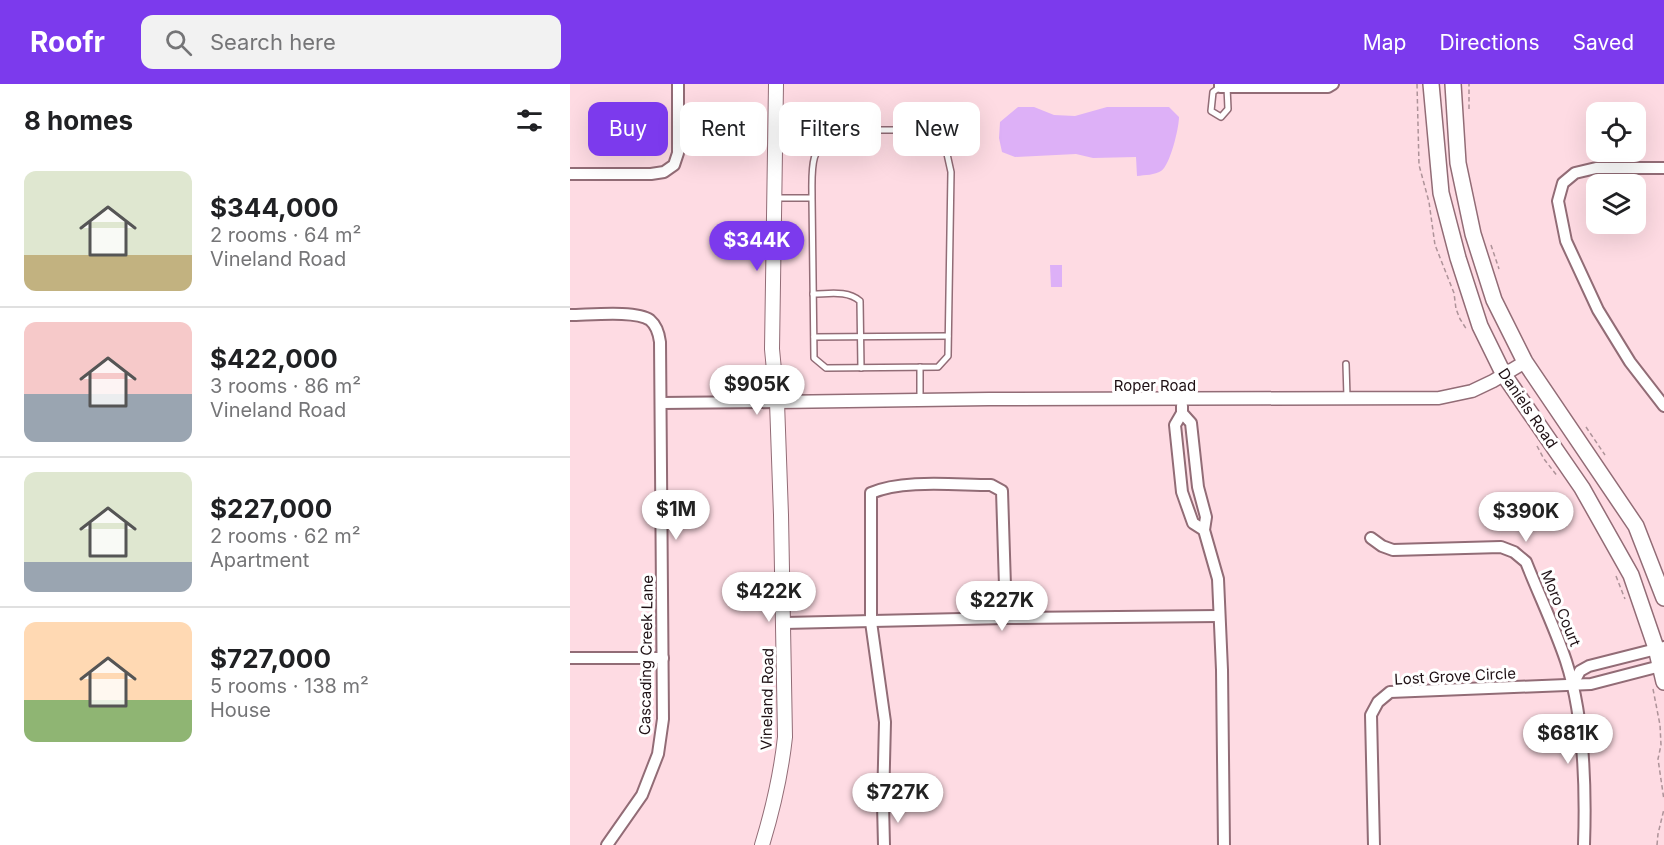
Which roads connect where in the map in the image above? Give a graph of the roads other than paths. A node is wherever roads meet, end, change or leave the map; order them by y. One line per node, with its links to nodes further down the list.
1 (678, 84): 8 (street)
2 (776, 84): 9 (main road, Vineland Road)
3 (1333, 84): 6 (street)
4 (1431, 84): 20 (main road, Daniels Road)
5 (1453, 84): 16 (main road, Daniels Road)
6 (1222, 86): 6 (lane)
7 (1664, 168): 26 (street)
8 (570, 174)
9 (774, 198): 10 (lane); 23 (main road, Vineland Road)
10 (812, 198): 11 (lane); 13 (lane)
11 (813, 294): 14 (lane); 15 (lane)
12 (570, 315): 24 (street, Cascading Creek Lane)
13 (948, 336): 15 (lane); 18 (lane)
14 (814, 337): 15 (lane); 19 (lane)
15 (861, 337): 19 (lane)
16 (1525, 362): 20 (street, Roper Road); 31 (main road, Daniels Road)
17 (1346, 364): 21 (lane)
18 (920, 367): 19 (lane); 22 (lane)
19 (861, 368)
20 (1504, 375): 21 (street, Roper Road); 36 (main road, Daniels Road)
21 (1347, 399): 25 (street, Roper Road)
22 (920, 400): 23 (street, Roper Road); 25 (street, Roper Road)
23 (777, 402): 24 (street); 35 (main road, Vineland Road)
24 (661, 403): 38 (street, Cascading Creek Lane)
25 (1182, 406): 27 (street); 28 (street)
26 (1664, 406)
27 (1198, 487): 28 (street); 29 (street)
28 (1182, 492): 29 (street)
29 (1204, 530): 32 (street)
30 (1371, 538): 41 (street, Moro Court)
31 (1664, 598)
32 (1219, 616): 33 (street); 45 (street)
33 (1006, 618): 34 (street); 34 (street)
34 (871, 622): 35 (street); 44 (street)
35 (784, 623): 43 (main road, Vineland Road)
36 (1660, 648): 39 (main road, Daniels Road); 41 (street)
37 (570, 658): 38 (street)
38 (663, 658): 42 (street, Cascading Creek Lane)
39 (1662, 665): 40 (main road, Daniels Road); 41 (street, Lost Grove Circle)
40 (1664, 682)
41 (1573, 684): 46 (street, Lost Grove Circle); 47 (street)
42 (607, 845)
43 (762, 845)
44 (884, 845)
45 (1224, 845)
46 (1374, 845)
47 (1584, 845)

